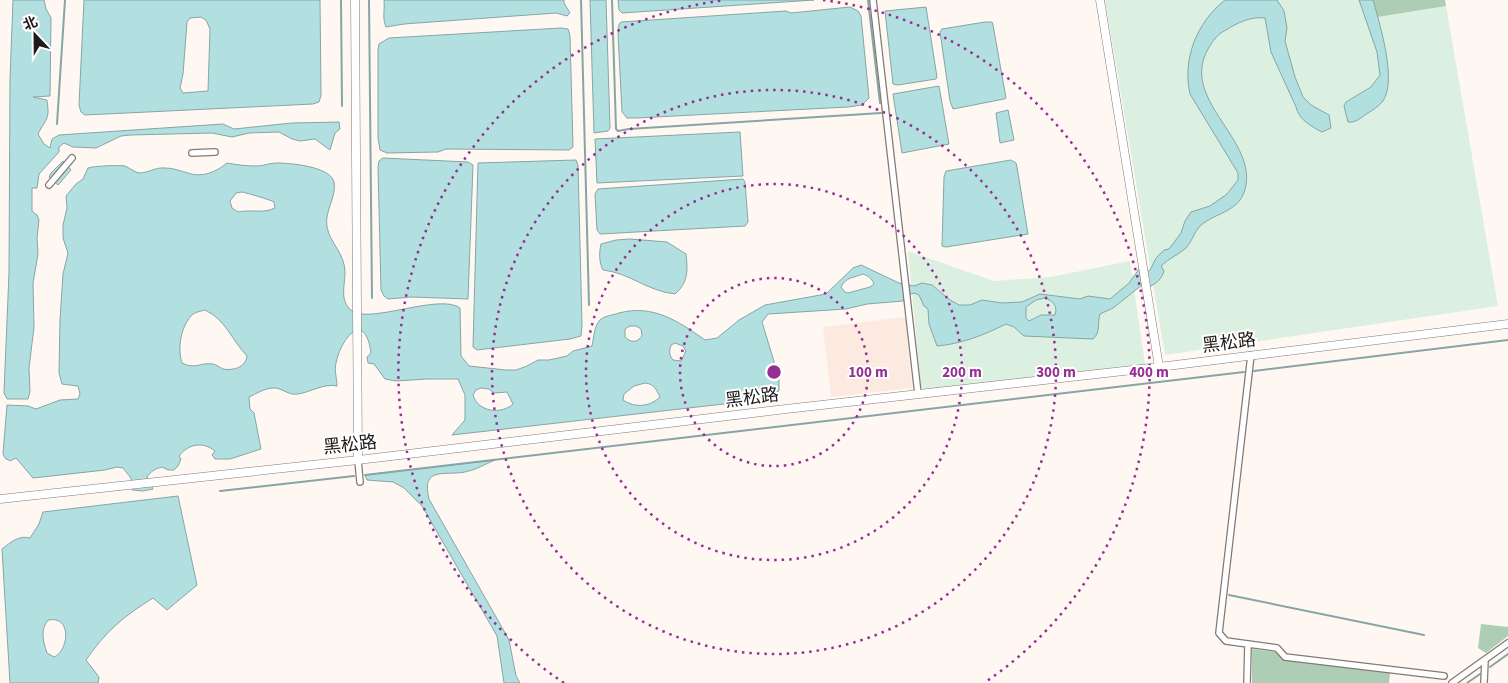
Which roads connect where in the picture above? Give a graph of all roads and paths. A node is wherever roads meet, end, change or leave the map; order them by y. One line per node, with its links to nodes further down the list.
1 (355, 0): 12 (street)
2 (873, 0): 11 (street)
3 (1100, 0): 10 (street)
4 (215, 152): 5 (street)
5 (192, 153)
6 (72, 158): 7 (street)
7 (49, 185)
8 (1508, 324): 9 (street, 黑松路)
9 (1251, 355): 10 (street, 黑松路); 16 (street)
10 (1159, 367): 11 (street, 黑松路)
11 (918, 394): 12 (street, 黑松路)
12 (359, 463): 13 (street); 14 (street, 黑松路)
13 (360, 482)
14 (0, 499)
15 (1508, 643): 17 (street)
16 (1248, 644): 18 (street); 19 (street)
17 (1485, 660): 20 (street); 21 (street)
18 (1444, 676)
19 (1247, 683)
20 (1452, 683)
21 (1484, 683)

